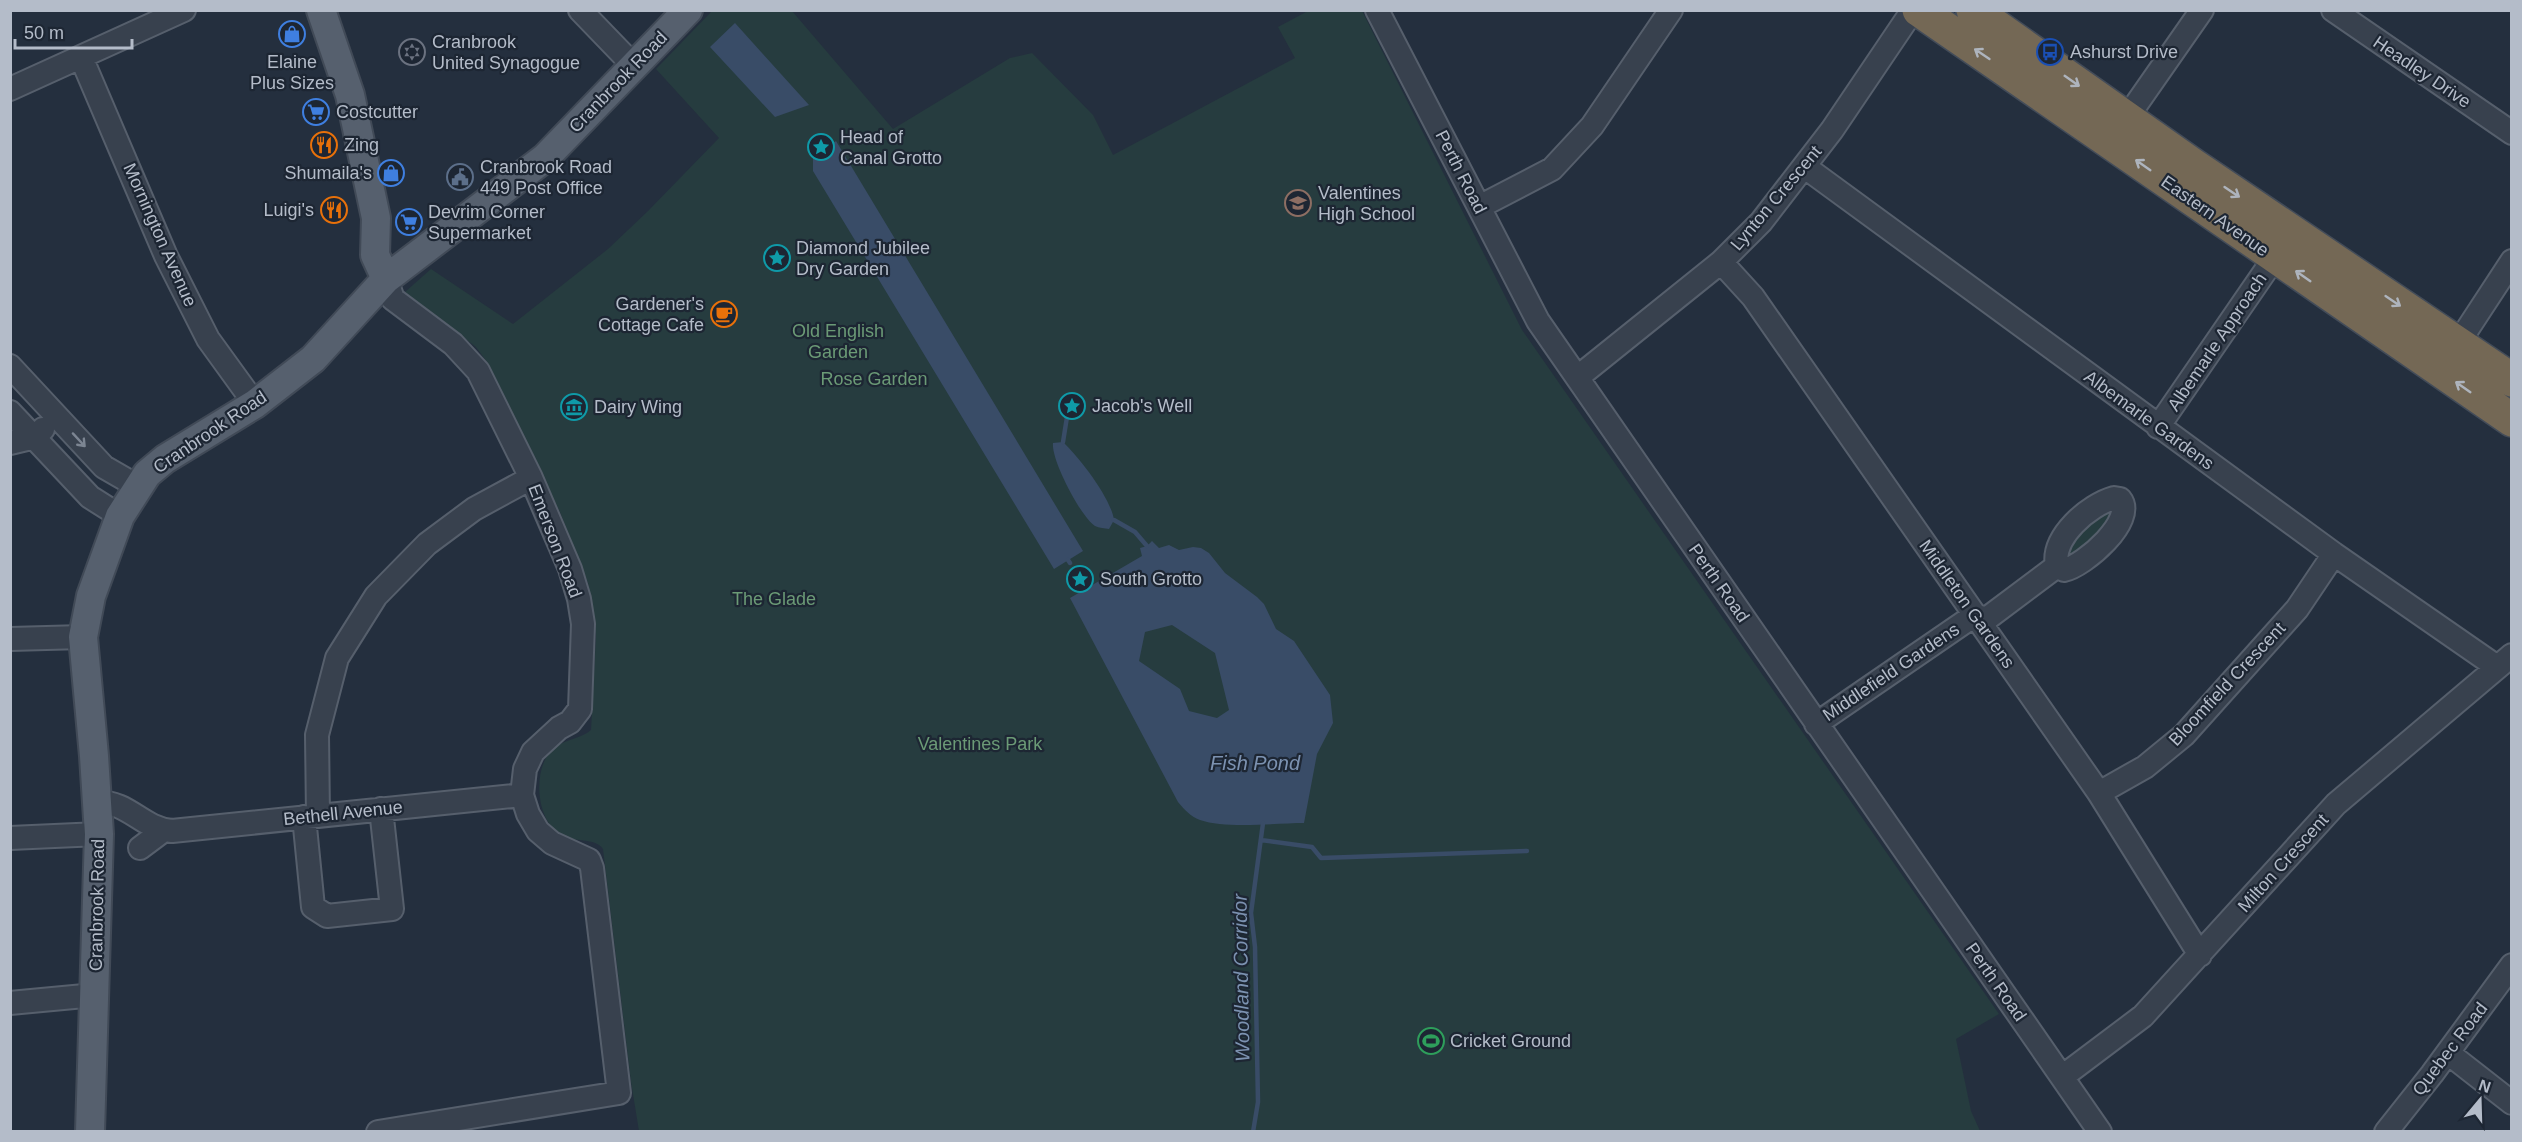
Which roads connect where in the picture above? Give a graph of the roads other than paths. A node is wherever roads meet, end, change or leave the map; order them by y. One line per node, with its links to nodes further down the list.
1 (184, 10): 12 (street)
2 (321, 10): 19 (main road)
3 (580, 10): 13 (street)
4 (688, 10): 13 (main road, Cranbrook Road)
5 (1377, 10): 18 (street, Perth Road)
6 (1671, 10): 18 (street)
7 (1913, 10): 17 (street, Lynton Crescent)
8 (1919, 10): 21 (highway, Eastern Avenue, one-way to 8)
9 (1972, 10): 15 (highway, Eastern Avenue, one-way to 15)
10 (2202, 10): 15 (street)
11 (2333, 10): 16 (street, Headley Drive)
12 (81, 57): 14 (street); 29 (street, Mornington Avenue)
13 (634, 66): 20 (main road, Cranbrook Road)
14 (10, 89)
15 (2126, 119): 25 (highway, Eastern Avenue, one-way to 25)
16 (2511, 133)
17 (1804, 167): 23 (street, Lynton Crescent); 33 (street, Albemarle Gardens)
18 (1479, 207): 27 (street, Perth Road)
19 (376, 218): 20 (main road); 24 (main road)
20 (413, 257): 24 (main road, Cranbrook Road)
21 (2275, 257): 32 (highway, Eastern Avenue, one-way to 21); 33 (street, Albemarle Approach)
22 (2511, 261): 25 (street)
23 (1721, 262): 27 (street, Lynton Crescent); 41 (street, Middleton Gardens)
24 (386, 279): 29 (main road, Cranbrook Road); 36 (street, Emerson Road)
25 (2457, 345): 28 (highway, Eastern Avenue)
26 (10, 366): 31 (street)
27 (1578, 377): 45 (street, Perth Road)
28 (2511, 380)
29 (255, 404): 37 (main road, Cranbrook Road)
30 (10, 412): 34 (street)
31 (57, 416): 34 (street); 37 (street, one-way to 37)
32 (2511, 420)
33 (2158, 427): 39 (street, Albemarle Gardens)
34 (34, 436): 35 (street); 38 (street)
35 (10, 443)
36 (531, 478): 47 (street, Emerson Road); 50 (street)
37 (137, 486): 38 (main road, Cranbrook Road)
38 (120, 516): 42 (main road, Cranbrook Road)
39 (2334, 554): 44 (street, Albemarle Gardens); 46 (street, Bloomfield Crescent)
40 (2057, 566): 41 (street, Middlefield Gardens)
41 (1978, 618): 45 (street, Middlefield Gardens); 46 (street, Middleton Gardens)
42 (83, 637): 43 (street); 48 (main road, Cranbrook Road)
43 (10, 639)
44 (2504, 661): 55 (street, Milton Crescent)
45 (1816, 724): 60 (street, Perth Road)
46 (2099, 793): 55 (street, Middleton Gardens)
47 (522, 795): 49 (street, Bethell Avenue); 63 (street)
48 (97, 802): 51 (street); 52 (main road, Cranbrook Road)
49 (381, 809): 50 (street, Bethell Avenue); 50 (street)
50 (311, 816): 51 (street, Bethell Avenue)
51 (164, 830): 54 (street)
52 (99, 834): 53 (street); 57 (main road, Cranbrook Road)
53 (10, 838)
54 (140, 848)
55 (2200, 955): 60 (street, Milton Crescent)
56 (2511, 965): 59 (street, Quebec Road)
57 (95, 995): 58 (street); 62 (main road, Cranbrook Road)
58 (10, 1003)
59 (2448, 1053): 61 (street); 65 (street, Quebec Road)
60 (2062, 1077): 64 (street, Perth Road)
61 (2511, 1103)
62 (90, 1131)
63 (378, 1131)
64 (2100, 1131)
65 (2386, 1131)

